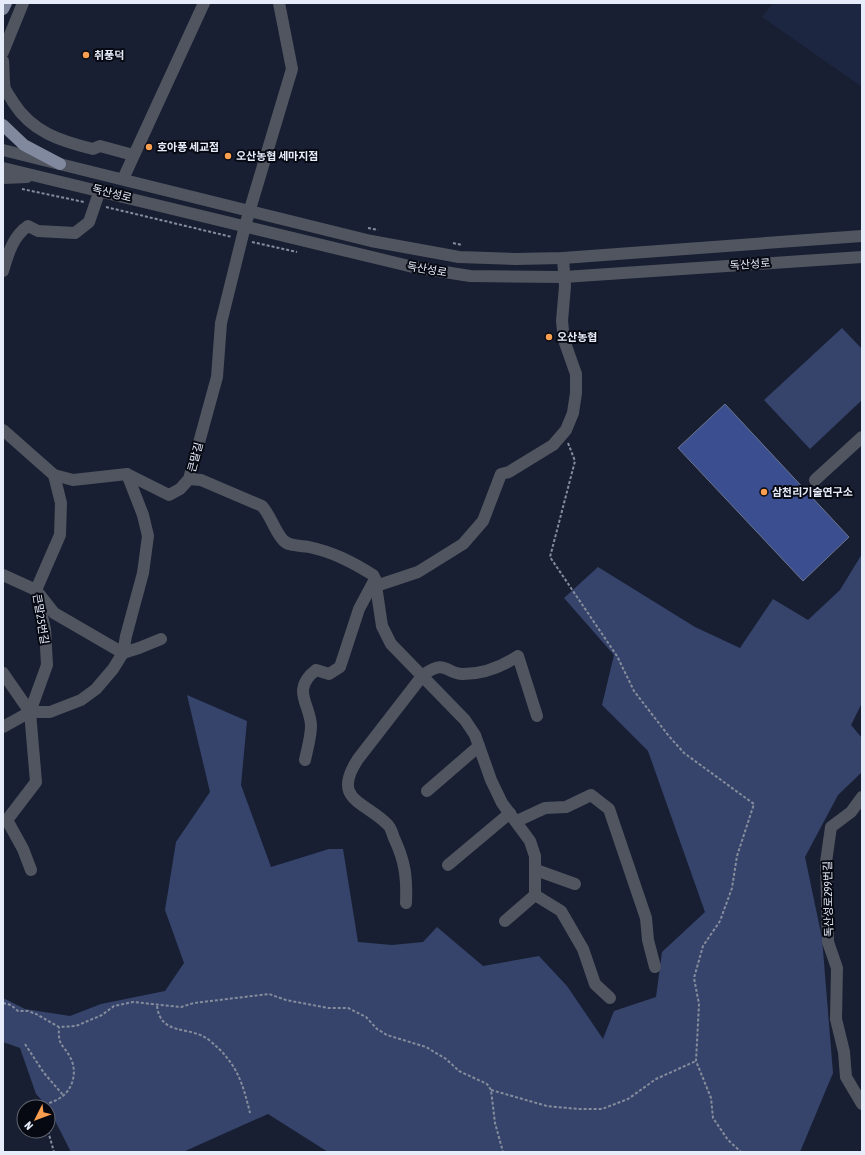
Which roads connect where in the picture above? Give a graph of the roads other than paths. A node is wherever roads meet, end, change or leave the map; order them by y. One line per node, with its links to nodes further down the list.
1 (6, 3): 5 (main road)
2 (23, 3): 6 (street)
3 (204, 3): 10 (street)
4 (279, 3): 17 (street, 큰말길)
5 (3, 9)
6 (3, 52)
7 (3, 61): 10 (street)
8 (3, 125): 11 (main road)
9 (3, 150): 11 (street, 독산성로)
10 (133, 155): 15 (street)
11 (60, 164): 15 (street, 독산성로)
12 (3, 168): 13 (street, 독산성로)
13 (44, 176): 14 (street); 16 (street, 독산성로)
14 (3, 178)
15 (122, 180): 17 (street, 독산성로)
16 (100, 190): 18 (street, 독산성로); 22 (street)
17 (249, 211): 18 (street, 큰말길); 21 (street, 독산성로)
18 (244, 226): 23 (street, 독산성로); 28 (street, 큰말길)
19 (862, 236): 21 (street, 독산성로)
20 (862, 257): 23 (street, 독산성로)
21 (563, 258): 23 (street)
22 (3, 270)
23 (564, 277): 31 (street)
24 (3, 430): 27 (street)
25 (862, 436): 29 (street)
26 (127, 474): 27 (street); 28 (street, 큰말길); 34 (street)
27 (54, 475): 32 (street, 큰말25번길)
28 (189, 479): 31 (street)
29 (815, 480)
30 (3, 575): 32 (street)
31 (376, 583): 36 (street); 41 (street)
32 (36, 590): 34 (street); 37 (street, 큰말25번길)
33 (161, 639): 34 (street)
34 (123, 653): 37 (street)
35 (3, 673): 37 (street)
36 (423, 675): 38 (street); 40 (street); 51 (street)
37 (30, 712): 39 (street); 45 (street)
38 (536, 716)
39 (3, 727)
40 (479, 746): 42 (street); 44 (street)
41 (305, 760)
42 (427, 791)
43 (862, 797): 55 (street, 독산성로299번길)
44 (513, 817): 46 (street); 48 (street); 53 (street)
45 (5, 819): 47 (street)
46 (448, 865)
47 (31, 870)
48 (536, 870): 49 (street); 50 (street)
49 (574, 884)
50 (535, 895): 52 (street); 54 (street)
51 (406, 903)
52 (505, 920)
53 (655, 967)
54 (610, 998)
55 (862, 1104)

